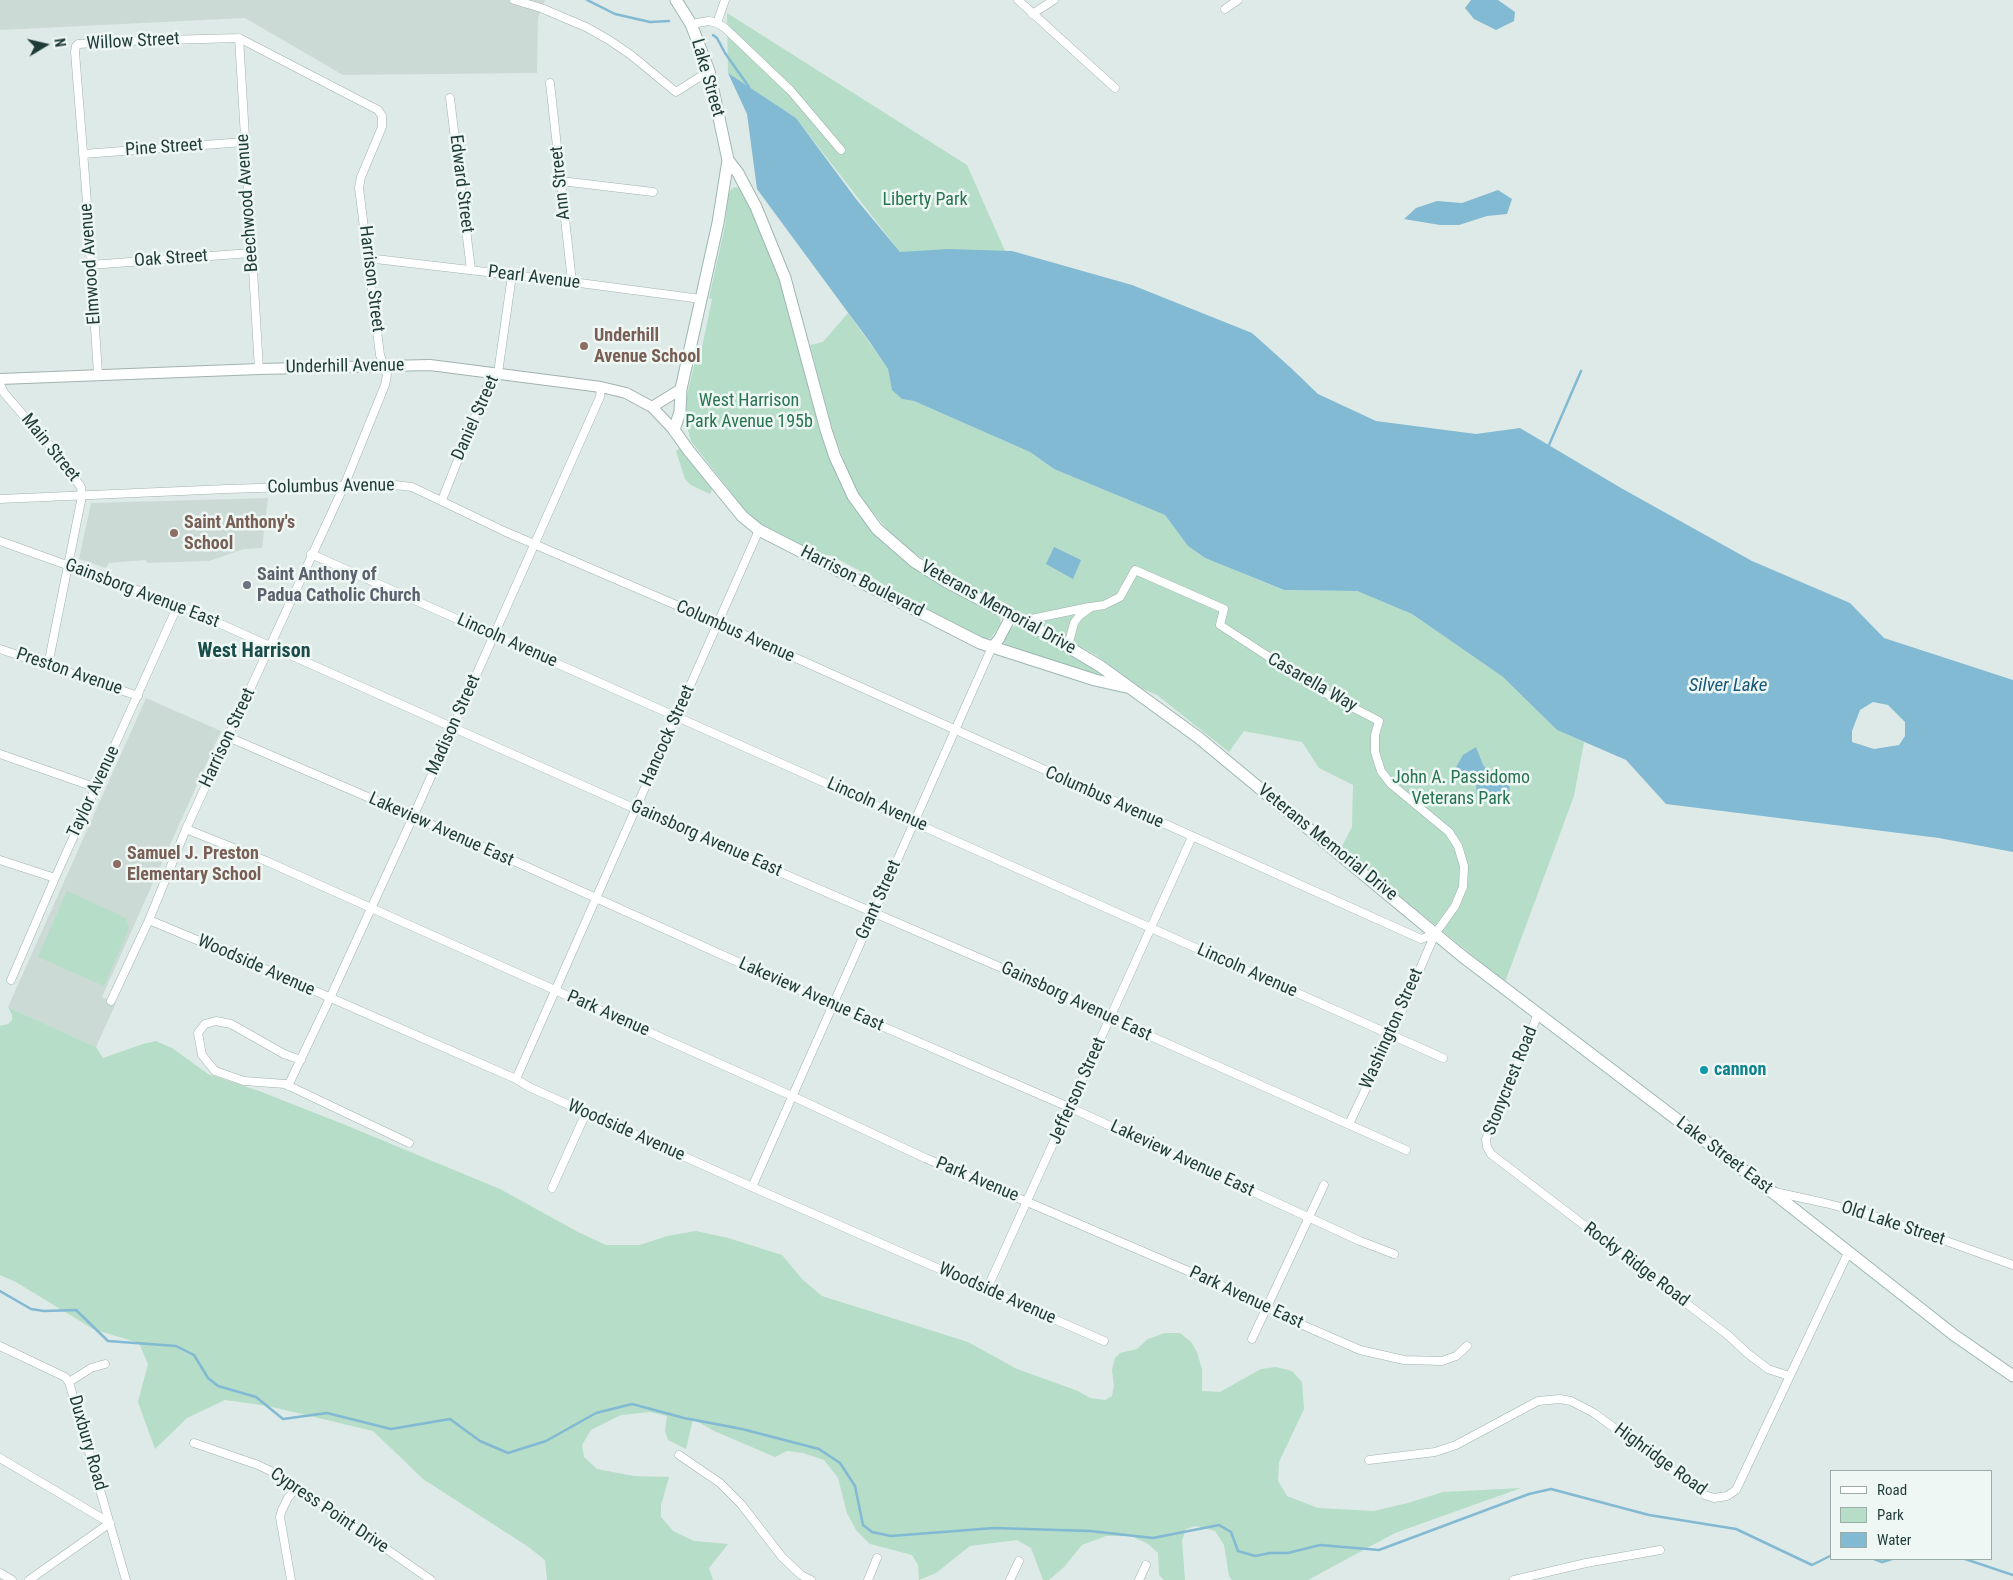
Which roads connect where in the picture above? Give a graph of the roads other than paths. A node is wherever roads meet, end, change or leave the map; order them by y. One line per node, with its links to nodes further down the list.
1 (514, 0): 12 (street)
2 (676, 0): 10 (main road, Lake Street)
3 (725, 0): 9 (street)
4 (1018, 0): 8 (street)
5 (1054, 0): 8 (street)
6 (1238, 0): 7 (street)
7 (1225, 8)
8 (1032, 14): 14 (street)
9 (717, 23): 10 (street); 17 (street)
10 (691, 24): 12 (main road, Lake Street)
11 (239, 38): 16 (street, Beechwood Avenue); 18 (street, Willow Street); 23 (street, Harrison Street)
12 (708, 71): 19 (main road, Lake Street)
13 (550, 83): 20 (street, Ann Street)
14 (1115, 88)
15 (450, 98): 25 (street, Edward Street)
16 (244, 142): 18 (street, Pine Street); 22 (street, Beechwood Avenue)
17 (841, 150)
18 (83, 154): 24 (street, Elmwood Avenue)
19 (728, 160): 28 (main road); 50 (main road, Veterans Memorial Drive)
20 (561, 181): 21 (street); 27 (street, Ann Street)
21 (653, 192)
22 (251, 254): 24 (street, Oak Street); 30 (street, Beechwood Avenue)
23 (368, 258): 25 (street, Pearl Avenue); 29 (street, Harrison Street)
24 (90, 265): 32 (street, Elmwood Avenue)
25 (471, 270): 26 (street, Pearl Avenue)
26 (512, 275): 27 (street, Pearl Avenue); 31 (street, Daniel Street)
27 (572, 282): 28 (street, Pearl Avenue)
28 (701, 299): 36 (main road)
29 (384, 365): 30 (street, Underhill Avenue); 31 (street, Underhill Avenue); 39 (street, Harrison Street)
30 (258, 369): 32 (street, Underhill Avenue)
31 (498, 373): 35 (street, Underhill Avenue); 42 (street, Daniel Street)
32 (98, 374): 33 (street, Underhill Avenue)
33 (0, 379)
34 (0, 384): 40 (street, Main Street)
35 (602, 387): 37 (street, Underhill Avenue); 45 (street, Madison Street)
36 (681, 389): 37 (street); 38 (main road)
37 (652, 407): 38 (street, Underhill Avenue)
38 (674, 430): 43 (main road, Harrison Boulevard)
39 (344, 486): 40 (street, Columbus Avenue); 42 (street, Columbus Avenue); 46 (street, Harrison Street)
40 (82, 496): 41 (street, Columbus Avenue); 47 (street, Main Street)
41 (0, 499)
42 (442, 500): 45 (street, Columbus Avenue)
43 (760, 530): 51 (street, Hancock Street); 55 (main road, Harrison Boulevard)
44 (0, 541): 47 (street, Gainsborg Avenue East)
45 (534, 544): 51 (street, Columbus Avenue); 52 (street, Madison Street)
46 (311, 554): 52 (street, Lincoln Avenue); 53 (street, Harrison Street)
47 (69, 565): 48 (street, Gainsborg Avenue East); 57 (street, Main Street)
48 (178, 605): 53 (street, Gainsborg Avenue East); 59 (street, Taylor Avenue)
49 (1091, 607): 50 (street); 54 (street, Casarella Way); 78 (street, Casarella Way)
50 (1016, 618): 54 (main road, Veterans Memorial Drive); 55 (street, Grant Street)
51 (718, 624): 60 (street, Hancock Street); 62 (street, Columbus Avenue)
52 (494, 635): 60 (street, Lincoln Avenue); 61 (street, Madison Street)
53 (271, 645): 61 (street, Gainsborg Avenue East); 63 (street, Harrison Street)
54 (1068, 646): 58 (main road, Veterans Memorial Drive)
55 (992, 647): 58 (main road, Harrison Boulevard); 62 (street, Grant Street)
56 (0, 649): 57 (street, Preston Avenue)
57 (48, 665): 59 (street, Preston Avenue)
58 (1130, 688): 78 (main road, Veterans Memorial Drive)
59 (138, 696): 65 (street, Taylor Avenue)
60 (677, 716): 66 (street, Hancock Street); 68 (street, Lincoln Avenue)
61 (453, 726): 66 (street, Gainsborg Avenue East); 67 (street, Madison Street)
62 (954, 731): 68 (street, Grant Street); 70 (street, Columbus Avenue)
63 (228, 738): 67 (street, Lakeview Avenue East); 69 (street, Harrison Street)
64 (0, 754): 65 (street)
65 (96, 788): 72 (street, Taylor Avenue)
66 (636, 808): 73 (street, Hancock Street); 75 (street, Gainsborg Avenue East)
67 (413, 817): 73 (street, Lakeview Avenue East); 74 (street, Madison Street)
68 (914, 822): 75 (street, Grant Street); 77 (street, Lincoln Avenue)
69 (186, 829): 74 (street, Park Avenue); 76 (street, Harrison Street)
70 (1192, 837): 77 (street, Jefferson Street); 78 (street, Columbus Avenue)
71 (0, 860): 72 (street)
72 (55, 878): 79 (street, Taylor Avenue)
73 (596, 899): 80 (street, Hancock Street); 83 (street, Lakeview Avenue East)
74 (371, 908): 80 (street, Park Avenue); 81 (street, Madison Street)
75 (873, 913): 83 (street, Grant Street); 85 (street, Gainsborg Avenue East)
76 (149, 920): 81 (street, Woodside Avenue); 82 (street, Harrison Street)
77 (1150, 928): 85 (street, Jefferson Street); 86 (street, Lincoln Avenue)
78 (1435, 934): 84 (main road, Lake Street East); 86 (street, Washington Street)
79 (11, 980)
80 (555, 990): 89 (street, Hancock Street); 91 (street, Park Avenue)
81 (330, 998): 88 (street, Madison Street); 89 (street, Woodside Avenue)
82 (111, 1001)
83 (833, 1005): 91 (street, Grant Street); 92 (street, Lakeview Avenue East)
84 (1538, 1014): 96 (street, Stonycrest Road); 101 (main road, Lake Street East)
85 (1110, 1018): 92 (street, Jefferson Street); 94 (street, Gainsborg Avenue East)
86 (1391, 1036): 87 (street, Lincoln Avenue); 94 (street, Washington Street)
87 (1443, 1058)
88 (301, 1060): 90 (street, Madison Street); 90 (street)
89 (516, 1079): 93 (street, Woodside Avenue)
90 (288, 1086): 95 (street)
91 (792, 1096): 99 (street, Grant Street); 102 (street, Park Avenue)
92 (1071, 1108): 102 (street, Jefferson Street); 103 (street, Lakeview Avenue East)
93 (586, 1113): 99 (street, Woodside Avenue); 100 (street)
94 (1349, 1124): 97 (street, Gainsborg Avenue East)
95 (409, 1143)
96 (1487, 1148): 114 (street, Rocky Ridge Road)
97 (1406, 1150)
98 (1324, 1185): 103 (street)
99 (752, 1187): 107 (street, Woodside Avenue)
100 (552, 1188)
101 (1771, 1191): 104 (main road, Lake Street East); 106 (street, Old Lake Street)
102 (1028, 1202): 107 (street, Jefferson Street); 108 (street, Park Avenue East)
103 (1309, 1217): 105 (street, Lakeview Avenue East); 108 (street)
104 (1848, 1253): 114 (street, Highridge Road); 115 (main road, Lake Street East)
105 (1394, 1254)
106 (2013, 1265)
107 (987, 1289): 110 (street, Woodside Avenue)
108 (1267, 1308): 109 (street); 112 (street, Park Avenue East)
109 (1252, 1339)
110 (1104, 1341)
111 (0, 1346): 116 (street, Duxbury Road)
112 (1467, 1346)
113 (106, 1364): 116 (street)
114 (1789, 1376): 120 (street, Highridge Road)
115 (2013, 1376)
116 (69, 1382): 122 (street, Duxbury Road)
117 (194, 1443): 121 (street, Cypress Point Drive)
118 (679, 1454): 133 (street)
119 (0, 1458): 122 (street)
120 (1368, 1460)
121 (297, 1487): 131 (street); 132 (street, Cypress Point Drive)
122 (110, 1523): 129 (street); 130 (street, Duxbury Road)
123 (1660, 1550): 137 (street)
124 (877, 1558): 134 (street)
125 (1019, 1561): 135 (street)
126 (1146, 1565): 136 (street)
127 (0, 1573): 128 (street)
128 (12, 1580)
129 (30, 1580)
130 (126, 1580)
131 (290, 1580)
132 (431, 1580)
133 (811, 1580)
134 (868, 1580)
135 (1010, 1580)
136 (1139, 1580)
137 (1515, 1580)

